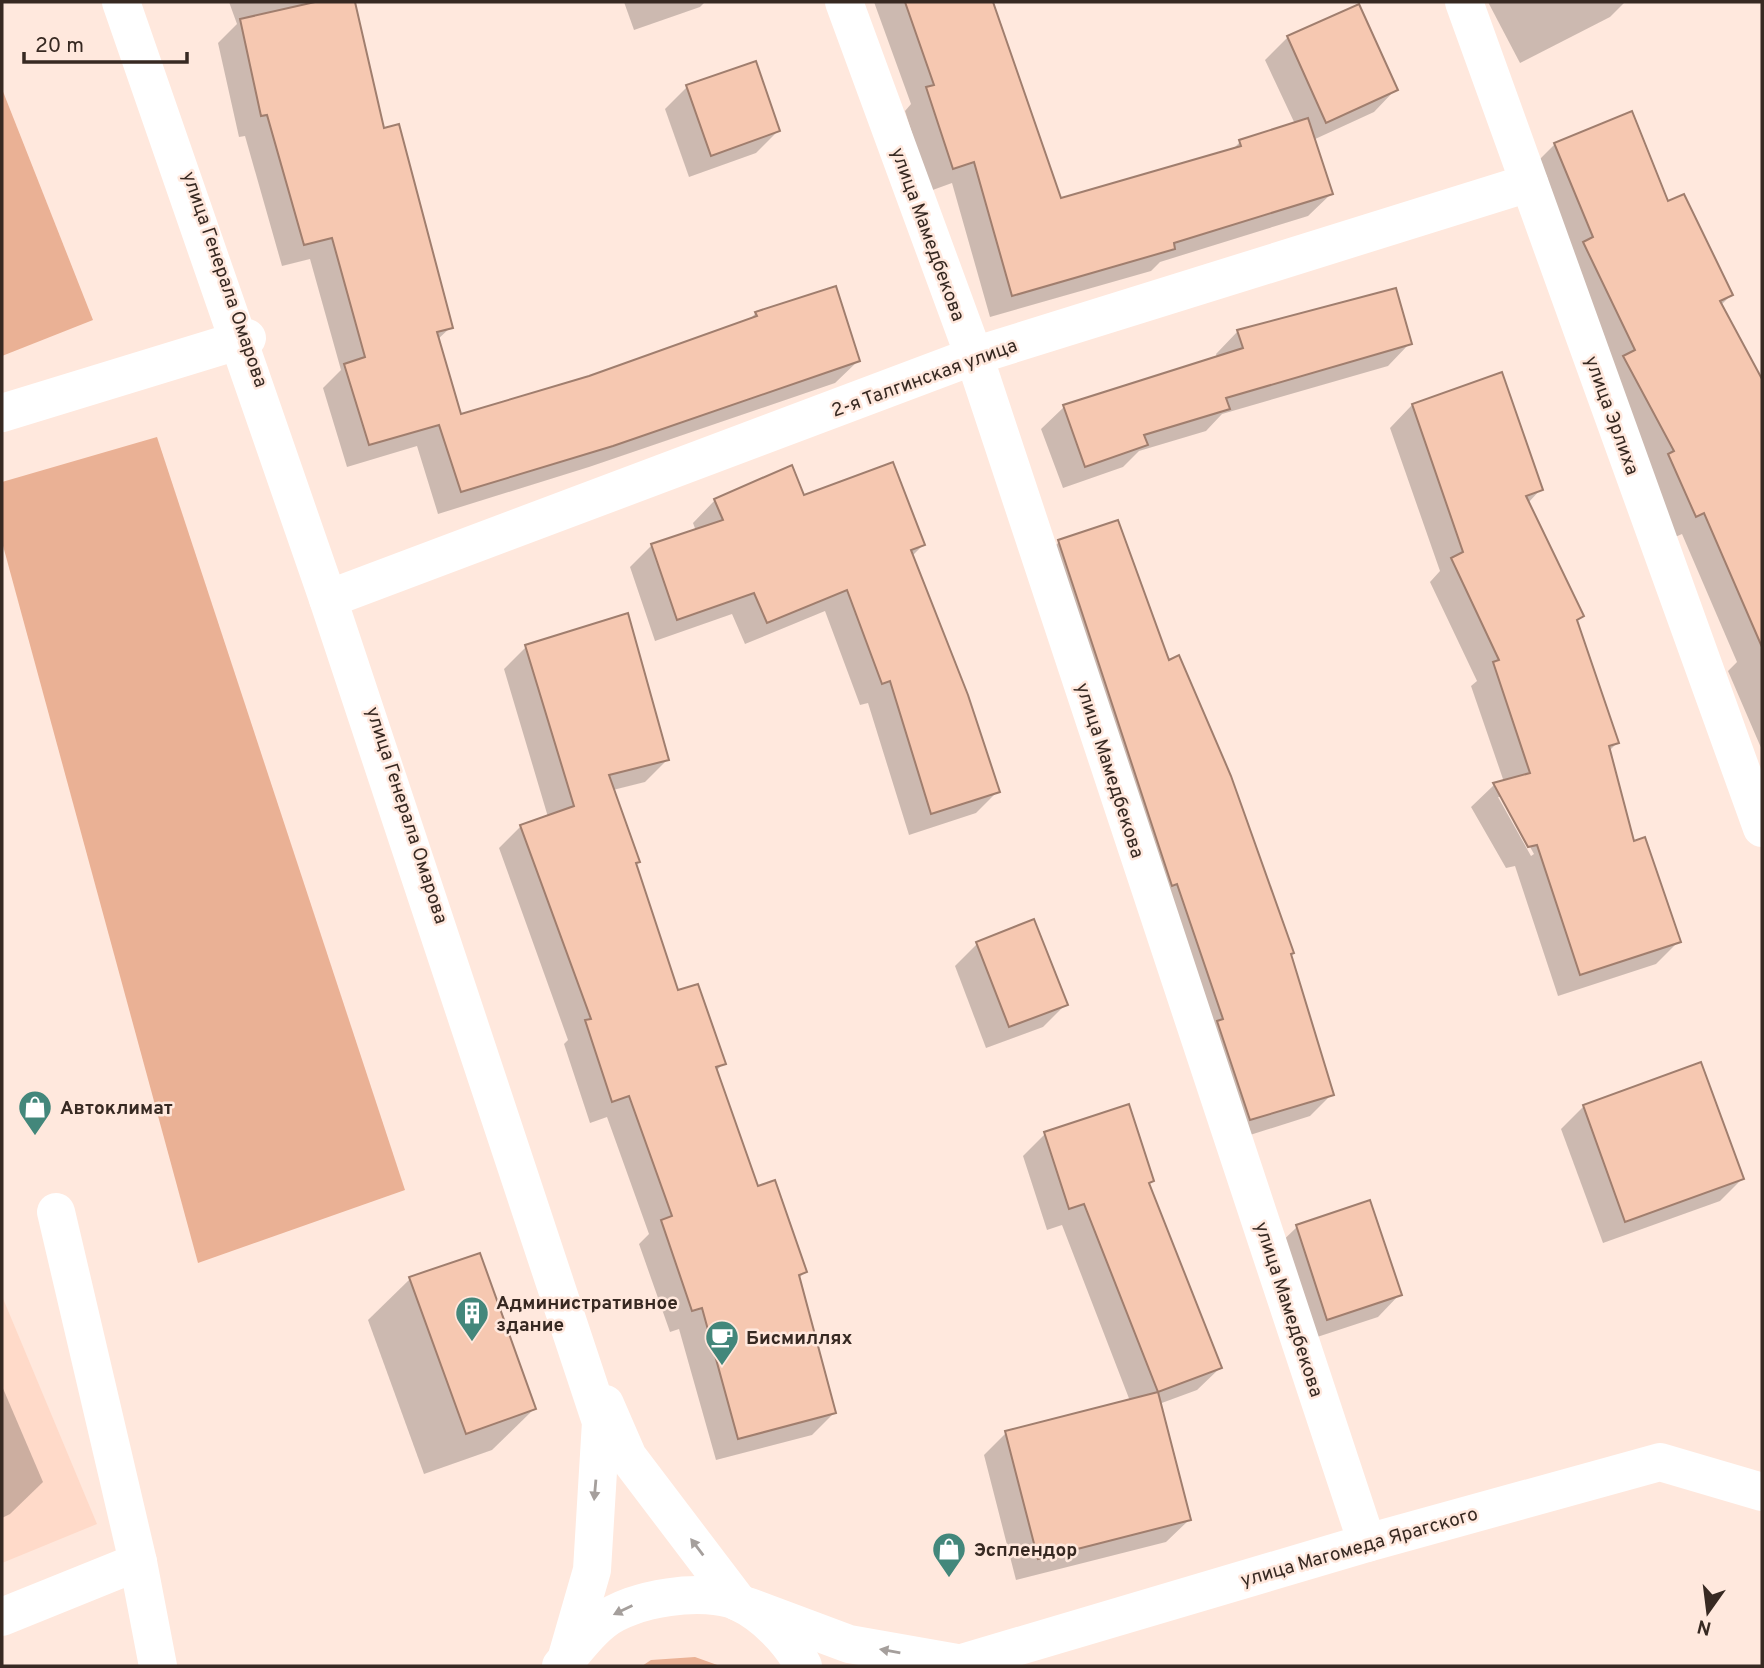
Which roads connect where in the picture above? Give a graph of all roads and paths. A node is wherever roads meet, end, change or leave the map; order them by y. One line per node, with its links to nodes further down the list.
1 (121, 2): 6 (street, улица Генерала Омарова)
2 (129, 2): 6 (street, улица Генерала Омарова)
3 (844, 2): 7 (street, улица Мамедбекова)
4 (1464, 2): 5 (street, улица Эрлиха)
5 (1529, 183): 7 (street, 2-я Талгинская улица); 10 (street, улица Эрлиха)
6 (243, 339): 8 (street); 9 (street, улица Генерала Омарова)
7 (974, 356): 9 (street, 2-я Талгинская улица); 13 (street, улица Мамедбекова)
8 (2, 414)
9 (331, 598): 15 (street, улица Генерала Омарова, one-way to 9); 17 (street, улица Генерала Омарова, one-way to 17)
10 (1762, 828)
11 (57, 1212): 14 (street)
12 (1762, 1492): 13 (street, улица Магомеда Ярагского)
13 (1367, 1543): 18 (street, улица Магомеда Ярагского)
14 (138, 1562): 16 (street); 19 (street)
15 (738, 1602): 17 (street, one-way to 17); 18 (street, one-way to 15); 20 (street)
16 (2, 1617)
17 (563, 1664)
18 (955, 1665)
19 (158, 1666)
20 (803, 1666)

